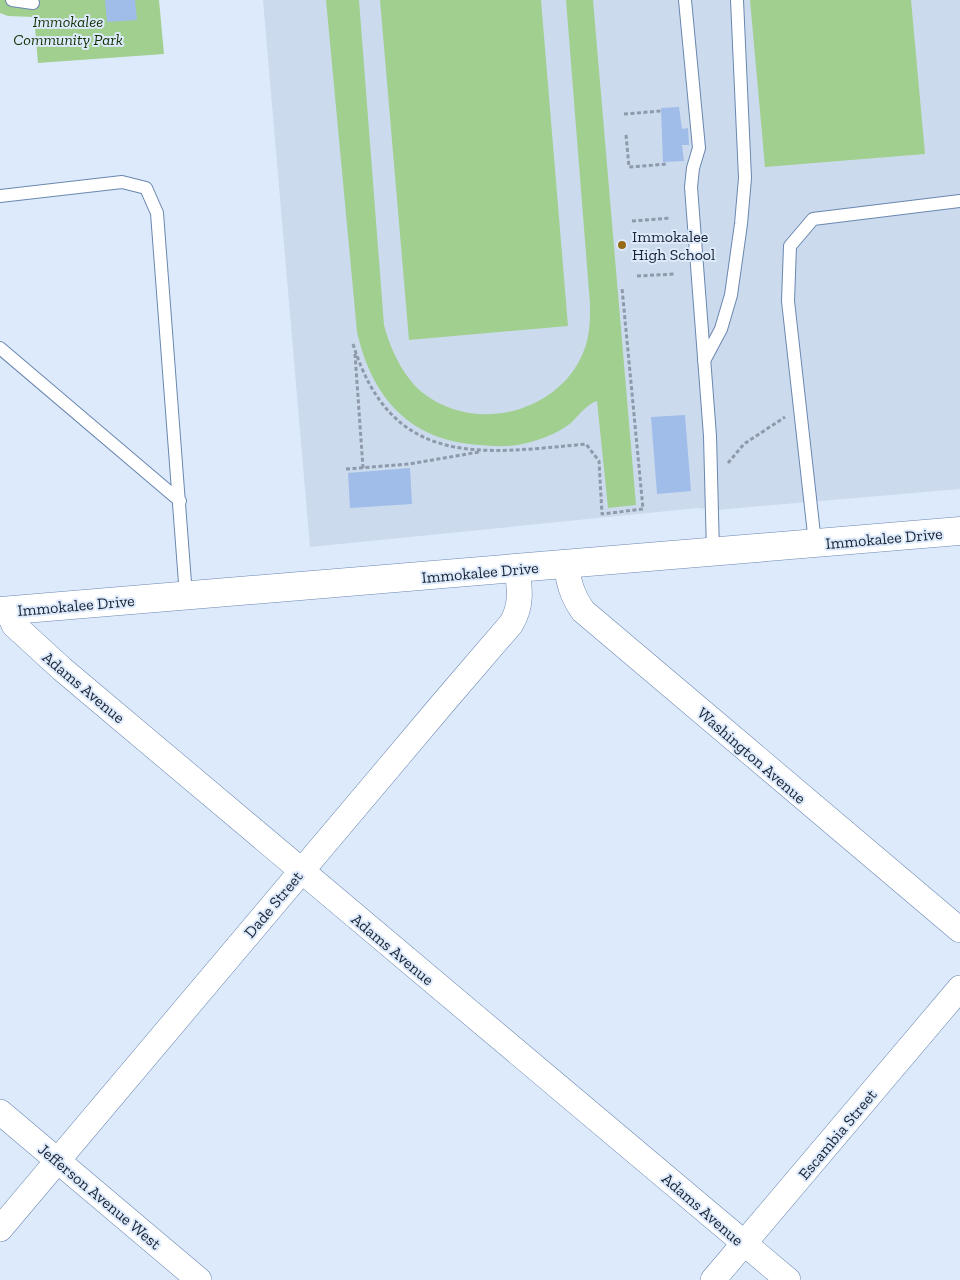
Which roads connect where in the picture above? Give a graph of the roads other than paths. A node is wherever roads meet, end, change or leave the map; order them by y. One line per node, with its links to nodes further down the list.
1 (12, 0): 4 (lane)
2 (685, 0): 8 (lane)
3 (737, 0): 8 (lane)
4 (33, 2)
5 (0, 196): 9 (lane)
6 (960, 201): 11 (lane)
7 (0, 348): 9 (lane)
8 (704, 361): 12 (lane)
9 (180, 501): 15 (lane)
10 (960, 531): 11 (street, Immokalee Drive)
11 (815, 543): 12 (street, Immokalee Drive)
12 (713, 552): 13 (street, Immokalee Drive)
13 (566, 565): 14 (street, Immokalee Drive); 18 (street, Washington Avenue)
14 (517, 569): 15 (street, Immokalee Drive); 17 (street, Dade Street)
15 (186, 596): 16 (street, Immokalee Drive)
16 (3, 608): 17 (street, Adams Avenue)
17 (302, 870): 21 (street, Dade Street); 23 (street, Adams Avenue)
18 (960, 930)
19 (960, 988): 23 (street, Escambia Street)
20 (0, 1112): 21 (street, Jefferson Avenue West)
21 (58, 1160): 22 (street, Dade Street); 24 (street, Jefferson Avenue West)
22 (0, 1229)
23 (745, 1244): 25 (street, Escambia Street); 26 (street, Adams Avenue)
24 (199, 1280)
25 (713, 1280)
26 (788, 1280)

